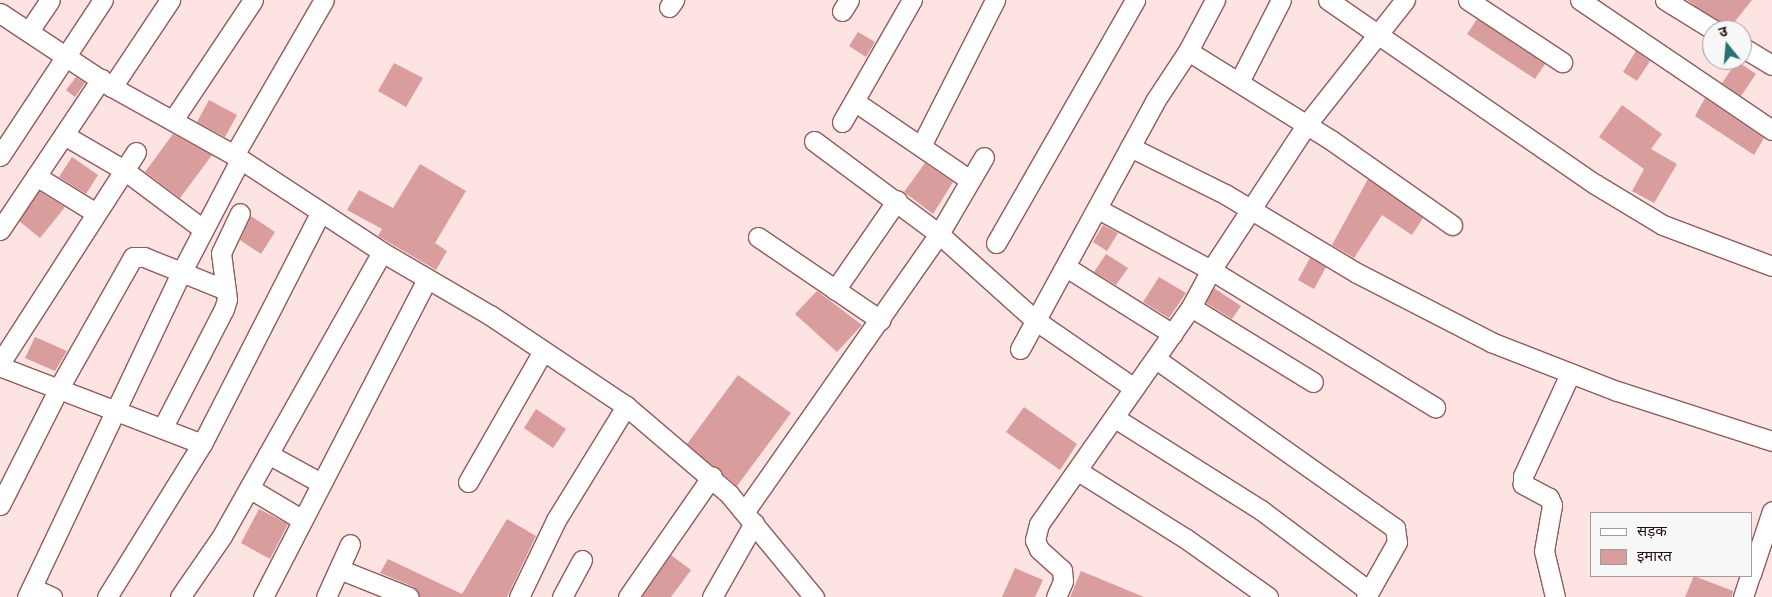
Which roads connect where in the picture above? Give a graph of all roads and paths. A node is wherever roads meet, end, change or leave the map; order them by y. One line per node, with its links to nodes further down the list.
1 (50, 0): 18 (street)
2 (103, 0): 22 (street)
3 (170, 0): 26 (street)
4 (253, 0): 28 (street)
5 (324, 0): 38 (street)
6 (912, 0): 27 (street)
7 (995, 0): 34 (street)
8 (1135, 0): 54 (street)
9 (1215, 0): 20 (street)
10 (1281, 0): 25 (street)
11 (1328, 0): 19 (street)
12 (1405, 0): 19 (street)
13 (1468, 0): 23 (street)
14 (1580, 0): 31 (street)
15 (1668, 1): 17 (street)
16 (0, 13): 18 (street)
17 (1702, 22)
18 (29, 32): 22 (street)
19 (1380, 35): 30 (street); 57 (street)
20 (1188, 51): 25 (street); 35 (street)
21 (1752, 53): 24 (street)
22 (66, 56): 26 (street); 37 (street)
23 (1562, 62)
24 (1772, 65)
25 (1239, 82): 30 (street)
26 (107, 83): 28 (street); 32 (street)
27 (854, 101): 29 (street); 34 (street)
28 (173, 120): 38 (street)
29 (842, 122)
30 (1306, 124): 45 (street); 49 (street)
31 (1772, 130)
32 (64, 135): 40 (street); 41 (street)
33 (814, 141): 43 (street)
34 (921, 146): 42 (street)
35 (1130, 147): 44 (street); 45 (street)
36 (136, 152): 40 (street)
37 (0, 156)
38 (237, 157): 48 (street); 50 (street)
39 (984, 157): 42 (street)
40 (124, 170): 46 (street); 50 (street)
41 (36, 176): 46 (street); 51 (street)
42 (970, 180): 52 (street)
43 (897, 200): 52 (street); 62 (street)
44 (1098, 208): 56 (street); 58 (street)
45 (1252, 209): 58 (street); 70 (street)
46 (96, 213): 72 (street)
47 (240, 213): 61 (street)
48 (320, 213): 55 (street); 80 (street)
49 (1452, 225)
50 (203, 229): 59 (street)
51 (0, 230)
52 (939, 234): 64 (street); 65 (street)
53 (758, 237): 62 (street)
54 (996, 242)
55 (382, 252): 60 (street); 81 (street)
56 (1066, 266): 65 (street); 66 (street)
57 (1772, 266)
58 (1211, 270): 63 (street); 75 (street)
59 (181, 273): 61 (street); 72 (street); 76 (street)
60 (427, 278): 68 (street); 84 (street)
61 (226, 290): 78 (street)
62 (835, 290): 64 (street)
63 (1191, 307): 66 (street); 71 (street)
64 (880, 320): 89 (street)
65 (1035, 320): 67 (street); 73 (street)
66 (1173, 334): 69 (street)
67 (1020, 349)
68 (544, 351): 74 (street); 85 (street)
69 (1156, 360): 73 (street); 97 (street)
70 (1570, 374): 79 (street); 111 (street)
71 (1313, 382)
72 (60, 386): 76 (street); 87 (street)
73 (1134, 388): 77 (street)
74 (626, 406): 83 (street); 104 (street)
75 (1435, 407)
76 (115, 408): 78 (street); 96 (street)
77 (1114, 418): 82 (street); 97 (street)
78 (163, 427): 80 (street)
79 (1772, 441)
80 (202, 444): 99 (street)
81 (268, 454): 84 (street); 86 (street)
82 (1078, 470): 109 (street); 110 (street)
83 (712, 476): 89 (street); 106 (street)
84 (321, 482): 90 (street)
85 (468, 482)
86 (249, 488): 90 (street); 100 (street)
87 (0, 505)
88 (1772, 511): 94 (street)
89 (749, 517): 107 (street); 108 (street)
90 (301, 519): 101 (street)
91 (350, 544): 93 (street)
92 (582, 560): 105 (street)
93 (338, 569): 102 (street); 103 (street)
94 (1752, 569)
95 (1749, 577): 112 (street)
96 (30, 593): 98 (street)
97 (1367, 594)
98 (52, 597)
99 (107, 597)
100 (180, 597)
101 (263, 597)
102 (326, 597)
103 (409, 597)
104 (519, 597)
105 (562, 597)
106 (628, 597)
107 (712, 597)
108 (814, 597)
109 (1056, 597)
110 (1268, 597)
111 (1555, 597)
112 (1743, 597)

